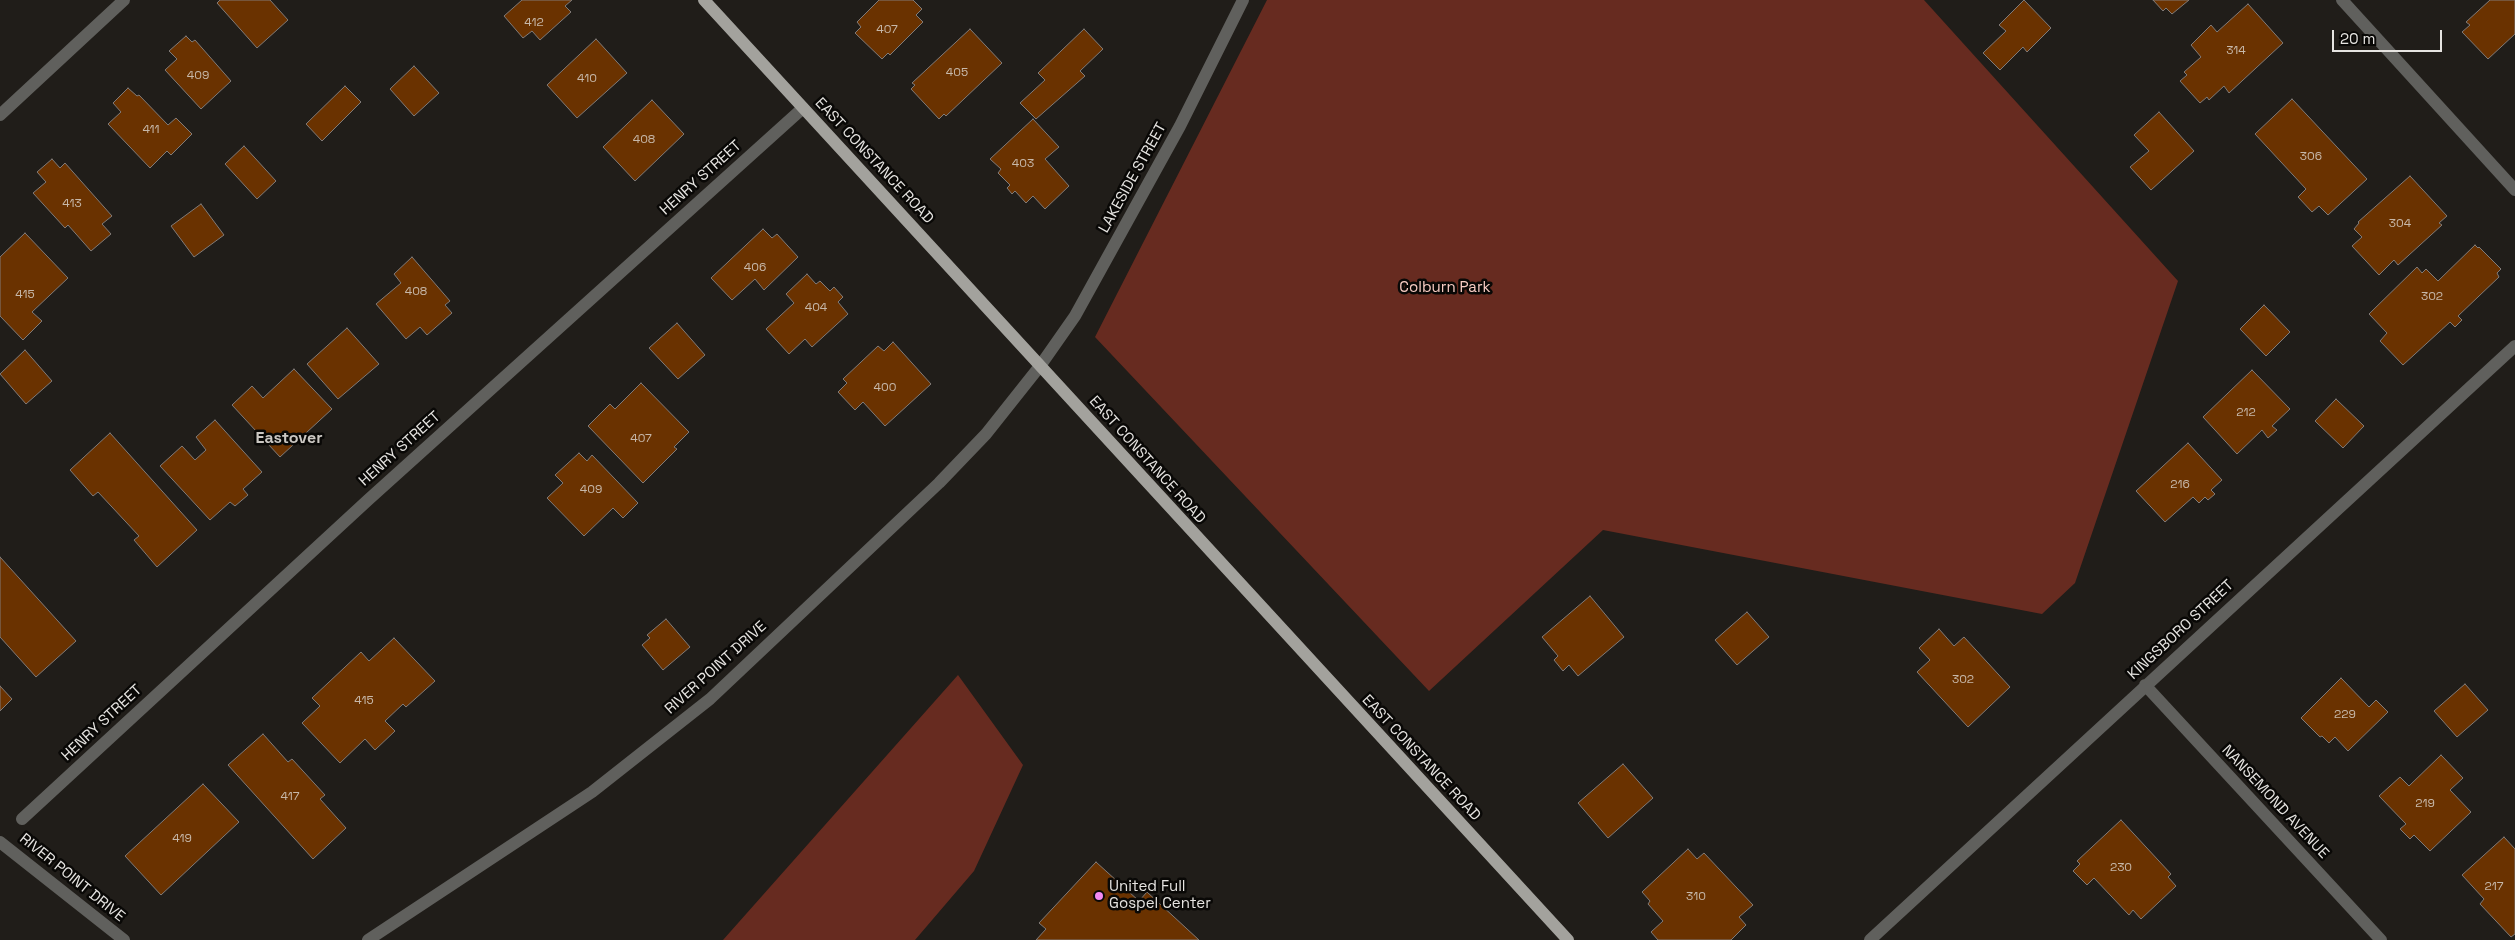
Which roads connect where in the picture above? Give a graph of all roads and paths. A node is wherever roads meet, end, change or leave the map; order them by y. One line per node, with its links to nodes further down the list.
1 (124, 0): 6 (street)
2 (704, 0): 5 (main road, EAST CONSTANCE ROAD)
3 (1243, 0): 9 (street, LAKESIDE STREET)
4 (2342, 0): 7 (street)
5 (803, 108): 9 (main road, EAST CONSTANCE ROAD); 11 (street, HENRY STREET)
6 (0, 115)
7 (2515, 190)
8 (2515, 346): 10 (street, KINGSBORO STREET)
9 (1040, 366): 14 (street, RIVER POINT DRIVE); 15 (main road, EAST CONSTANCE ROAD)
10 (2145, 685): 16 (street, KINGSBORO STREET); 17 (street, NANSEMOND AVENUE)
11 (22, 818)
12 (0, 842): 13 (street, RIVER POINT DRIVE)
13 (124, 940)
14 (368, 940)
15 (1568, 940)
16 (1870, 940)
17 (2380, 940)

